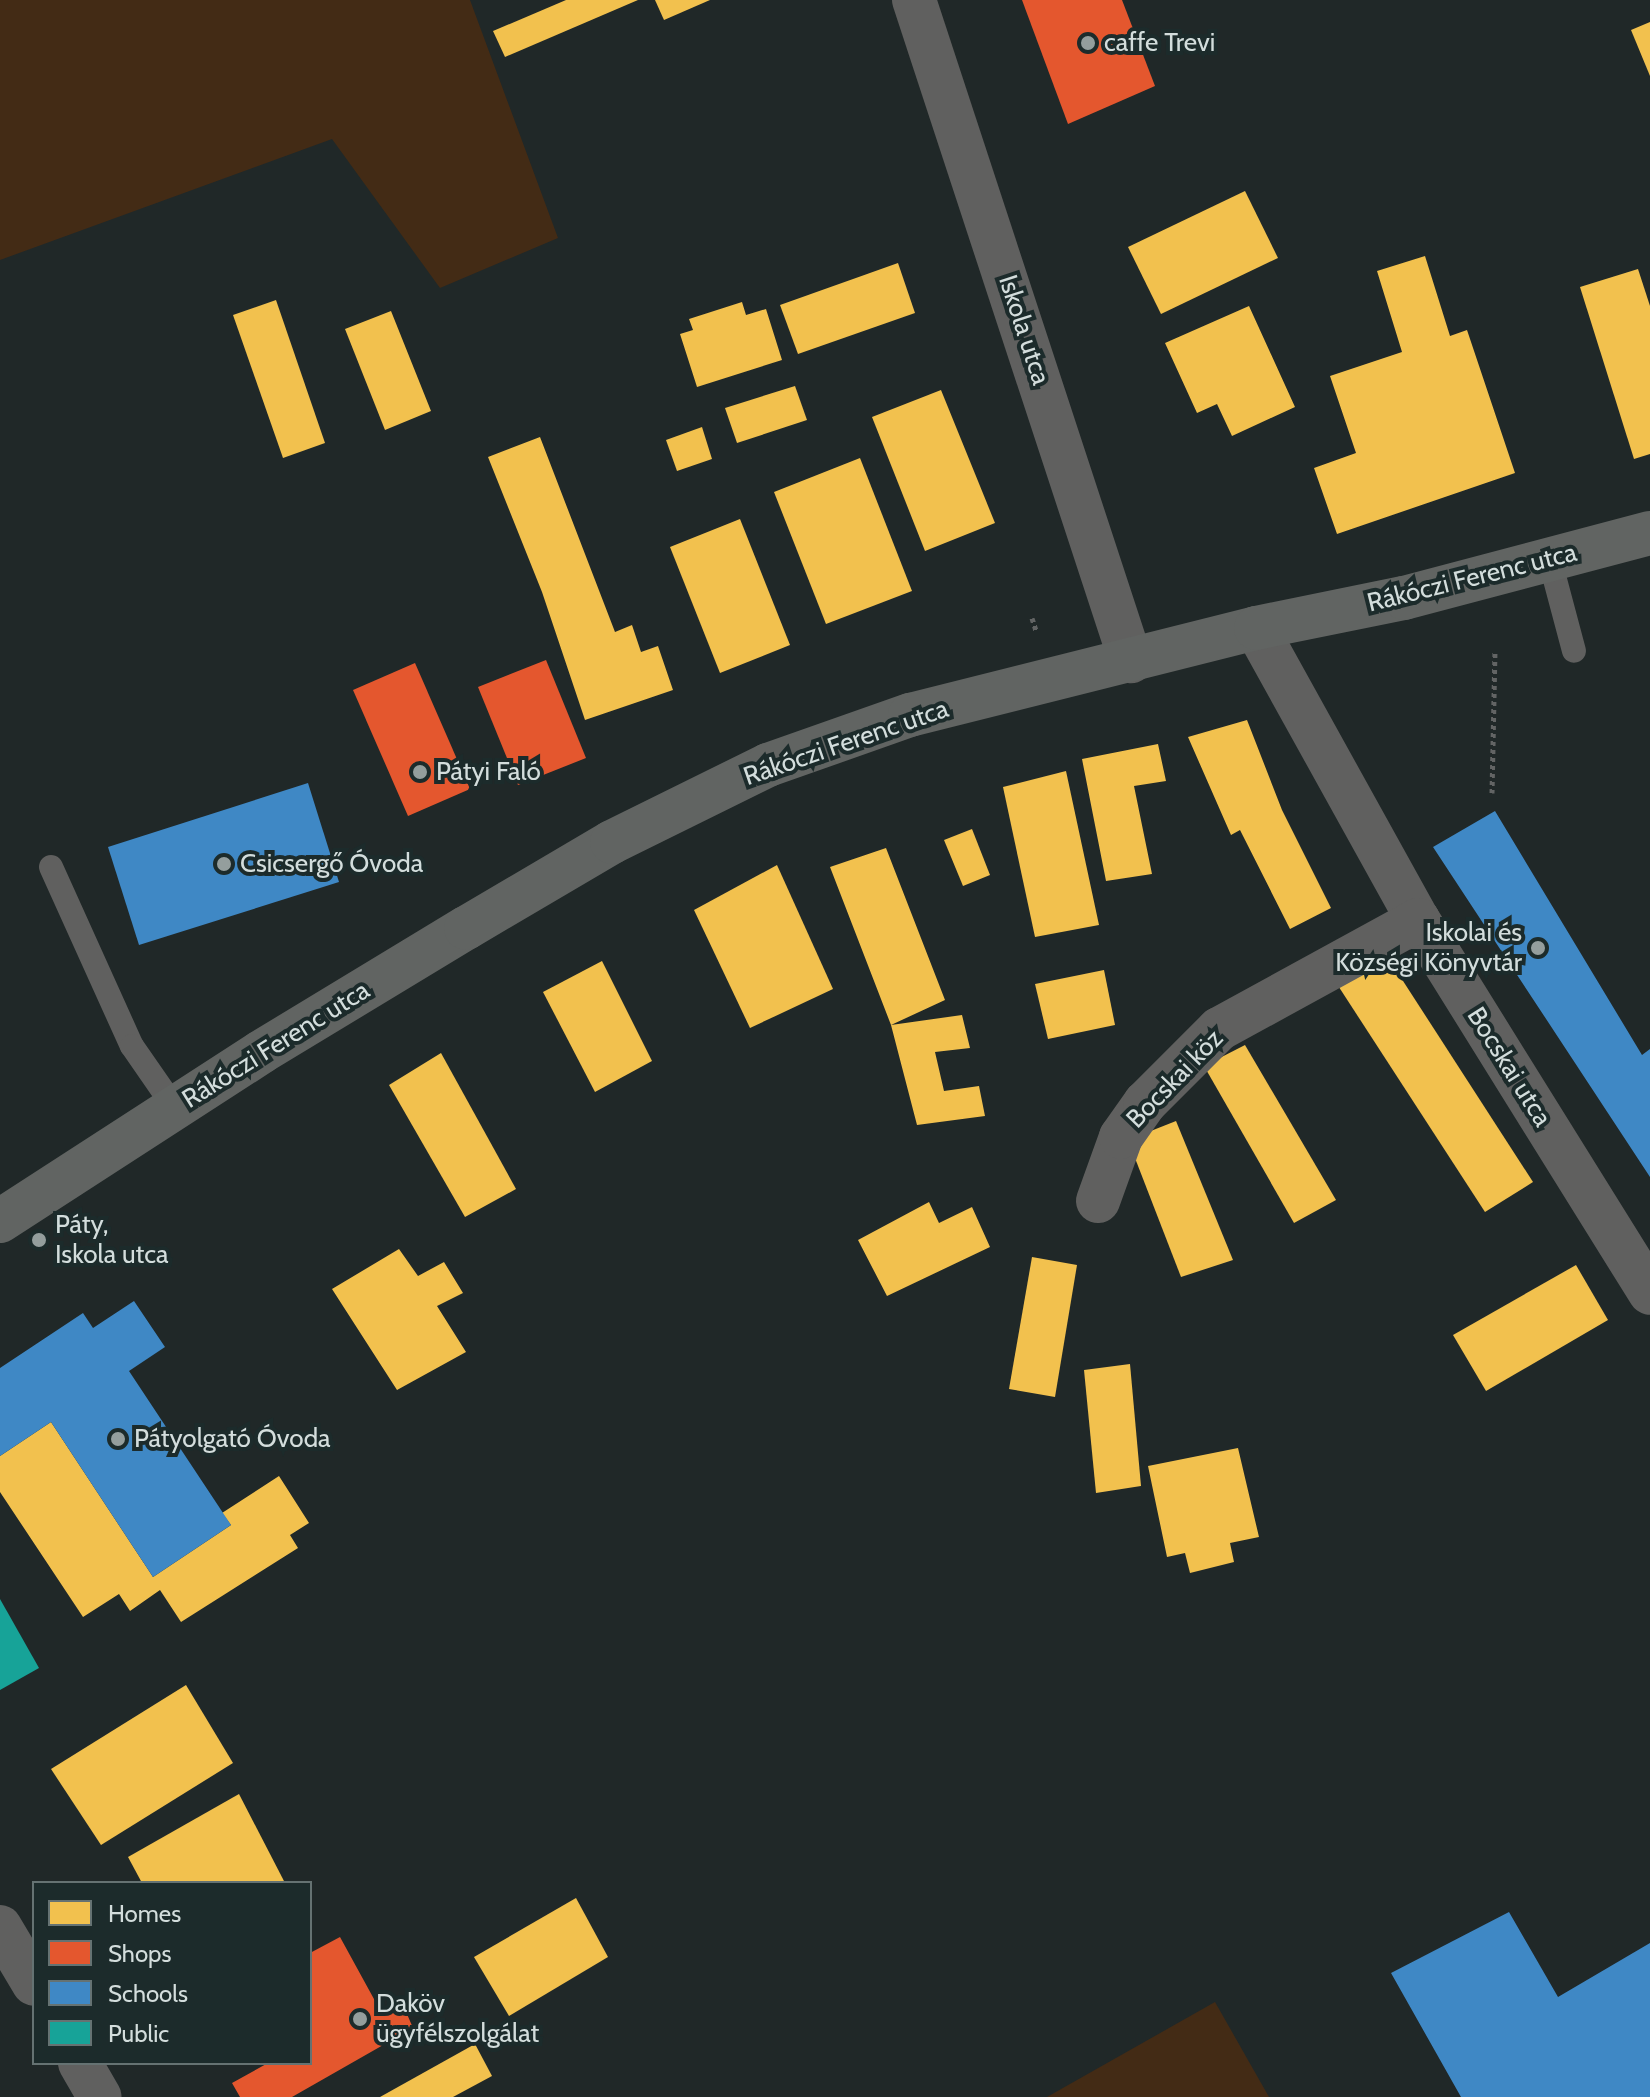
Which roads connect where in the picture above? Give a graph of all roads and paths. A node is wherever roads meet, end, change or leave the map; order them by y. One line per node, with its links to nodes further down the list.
1 (914, 0): 7 (street, Iskola utca)
2 (1650, 533): 3 (main road, Rákóczi Ferenc utca)
3 (1549, 557): 4 (main road, Rákóczi Ferenc utca); 6 (lane)
4 (1256, 628): 7 (main road, Rákóczi Ferenc utca); 10 (street, Bocskai utca)
5 (1495, 650): 8 (path)
6 (1574, 651)
7 (1131, 661): 11 (main road, Rákóczi Ferenc utca)
8 (1492, 793)
9 (51, 867): 11 (lane)
10 (1418, 920): 12 (street, Bocskai köz); 14 (street, Bocskai utca)
11 (175, 1108): 13 (main road, Rákóczi Ferenc utca)
12 (1098, 1201)
13 (0, 1221)
14 (1650, 1293)
15 (0, 1927): 16 (street)
16 (32, 1981)
17 (81, 2065): 18 (street)
18 (100, 2097)

